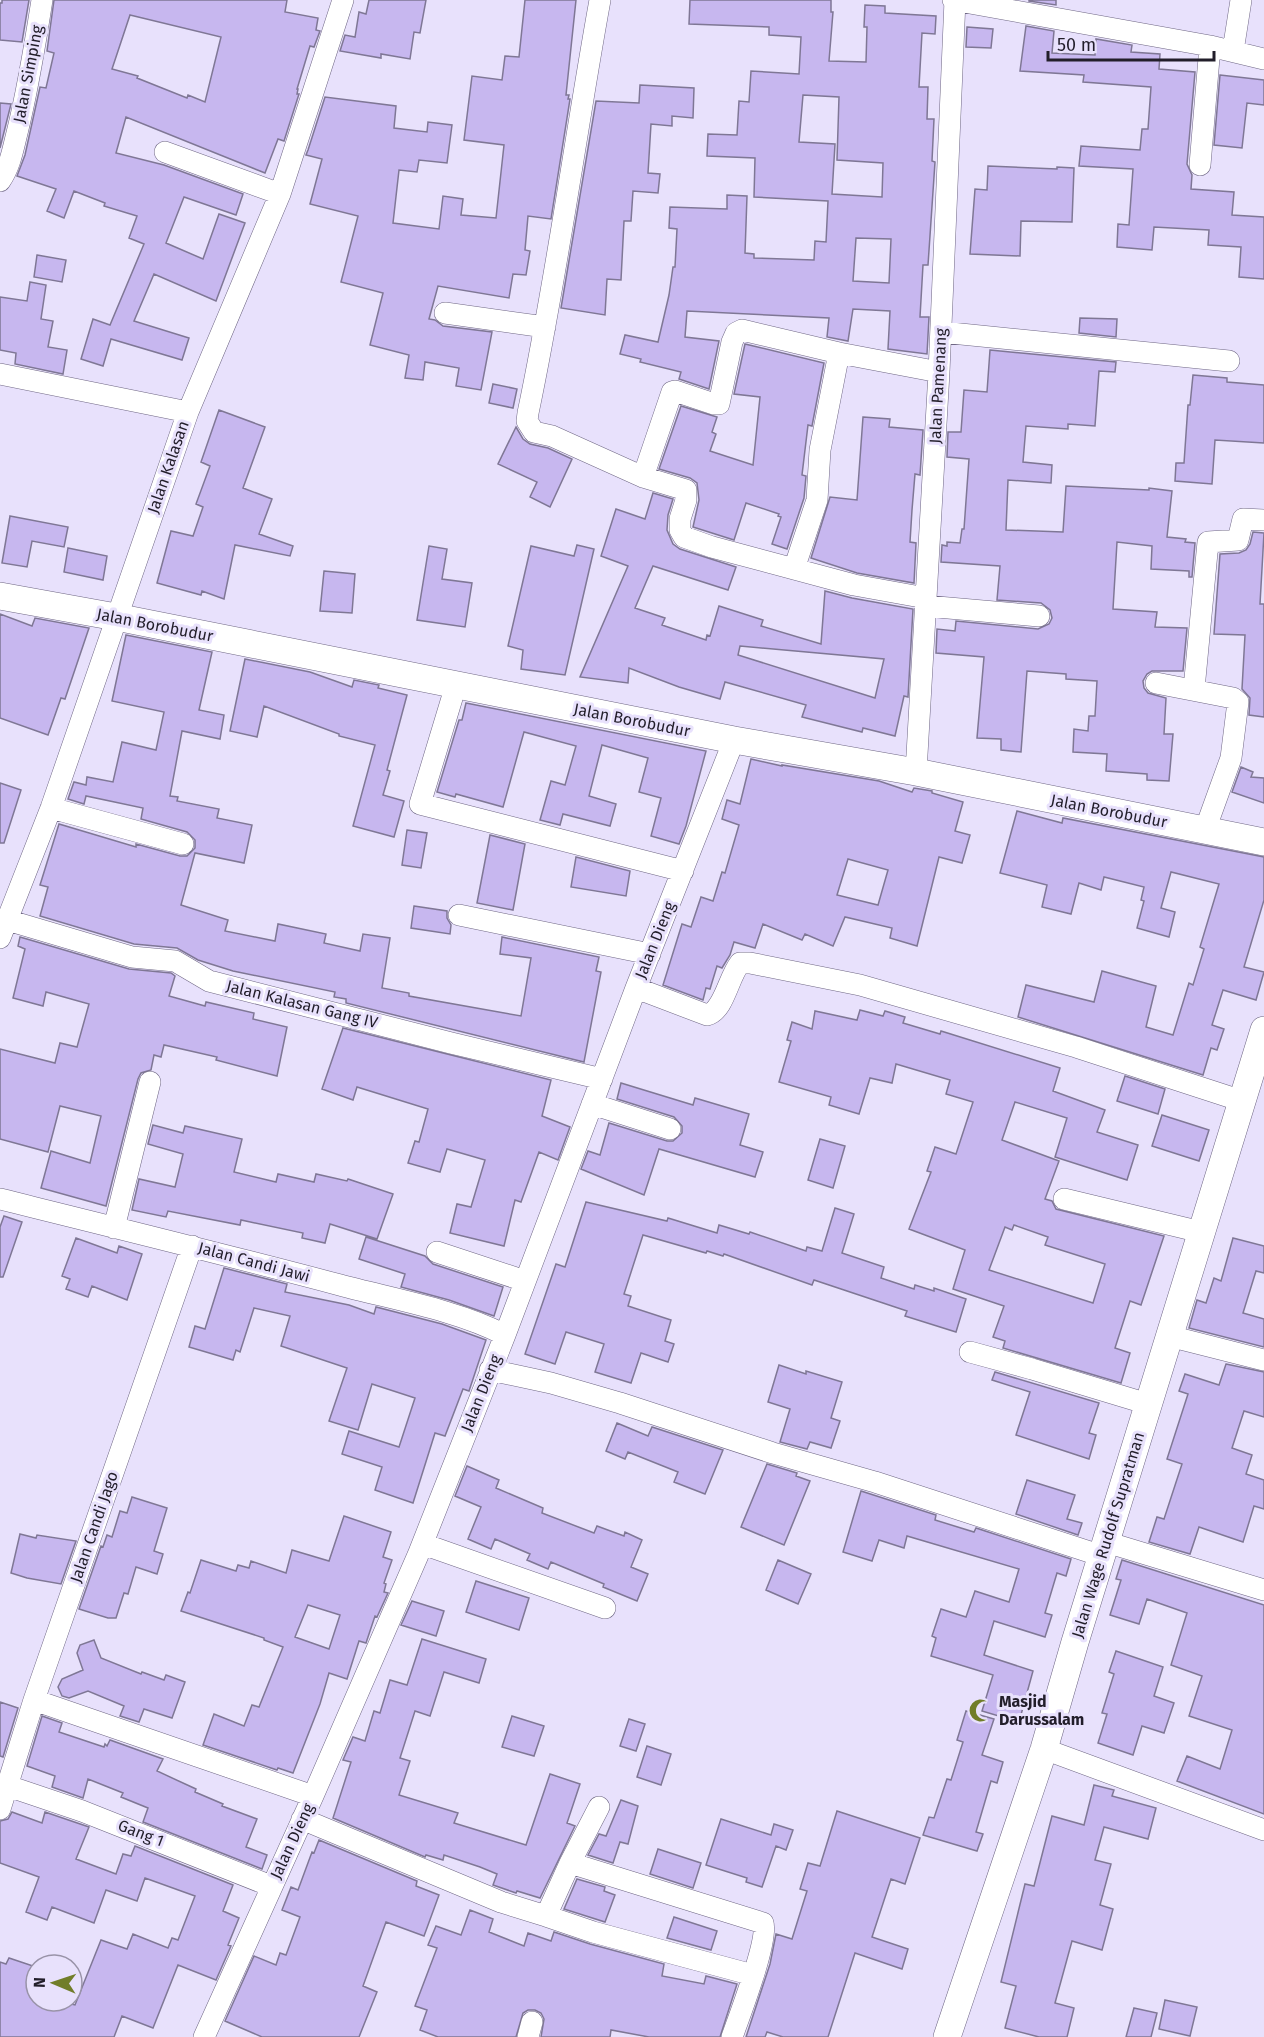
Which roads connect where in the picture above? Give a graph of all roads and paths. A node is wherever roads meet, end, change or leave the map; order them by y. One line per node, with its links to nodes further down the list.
1 (42, 0): 11 (street, Jalan Simping)
2 (344, 0): 12 (street, Jalan Kalasan)
3 (600, 0): 14 (street)
4 (954, 0): 6 (street); 15 (street, Jalan Pamenang)
5 (1241, 0): 7 (street)
6 (1210, 46): 7 (street); 10 (street)
7 (1233, 51): 8 (street)
8 (1264, 59)
9 (165, 152): 12 (street)
10 (1200, 165)
11 (2, 177)
12 (280, 194): 20 (street, Jalan Kalasan)
13 (446, 314): 14 (street)
14 (545, 327): 21 (street)
15 (941, 332): 17 (street); 18 (street, Jalan Pamenang)
16 (839, 353): 18 (street); 21 (street); 23 (street)
17 (1228, 361)
18 (939, 372): 25 (street, Jalan Pamenang)
19 (0, 374): 20 (street)
20 (188, 412): 27 (street, Jalan Kalasan)
21 (644, 477): 23 (street)
22 (1264, 520): 30 (street)
23 (794, 569): 25 (street)
24 (0, 596): 27 (street, Jalan Borobudur)
25 (926, 602): 26 (street); 32 (street, Jalan Pamenang)
26 (1039, 616)
27 (116, 617): 29 (street, Jalan Borobudur); 33 (street, Jalan Kalasan)
28 (1156, 683): 30 (street)
29 (456, 686): 31 (street, Jalan Borobudur); 37 (street)
30 (1194, 689): 34 (street)
31 (734, 740): 32 (street, Jalan Borobudur); 37 (street, Jalan Dieng)
32 (916, 772): 34 (street, Jalan Borobudur)
33 (51, 808): 36 (street); 39 (street, Jalan Kalasan)
34 (1205, 830): 35 (street, Jalan Borobudur)
35 (1264, 842)
36 (183, 844)
37 (683, 871): 40 (street, Jalan Dieng)
38 (459, 915): 40 (street)
39 (3, 929): 43 (street, Jalan Kalasan Gang IV)
40 (650, 954): 41 (street, Jalan Dieng)
41 (636, 988): 43 (street, Jalan Dieng); 45 (street)
42 (1264, 1030): 45 (street, Jalan Wage Rudolf Supratman)
43 (602, 1079): 46 (street, Jalan Dieng)
44 (150, 1082): 50 (street)
45 (1242, 1101): 51 (street, Jalan Wage Rudolf Supratman)
46 (592, 1104): 47 (street); 54 (street, Jalan Dieng)
47 (670, 1129)
48 (0, 1199): 50 (street, Jalan Candi Jawi)
49 (1064, 1199): 51 (street)
50 (114, 1228): 52 (street, Jalan Candi Jawi)
51 (1202, 1232): 56 (street, Jalan Wage Rudolf Supratman)
52 (192, 1246): 55 (street, Jalan Candi Jawi); 65 (street, Jalan Candi Jago)
53 (437, 1252): 54 (street)
54 (525, 1281): 55 (street, Jalan Dieng)
55 (505, 1335): 59 (street, Jalan Dieng)
56 (1169, 1336): 58 (street); 60 (street, Jalan Wage Rudolf Supratman)
57 (970, 1352): 60 (street)
58 (1264, 1360)
59 (490, 1370): 61 (street, Jalan Dieng); 62 (street)
60 (1148, 1404): 62 (street, Jalan Wage Rudolf Supratman)
61 (423, 1544): 64 (street); 68 (street, Jalan Dieng)
62 (1104, 1549): 63 (street); 66 (street, Jalan Wage Rudolf Supratman)
63 (1264, 1590)
64 (605, 1608)
65 (34, 1700): 67 (street, Jalan Candi Jago); 68 (street)
66 (1044, 1749): 72 (street); 79 (street, Jalan Wage Rudolf Supratman)
67 (6, 1780): 70 (street, Jalan Candi Jago); 74 (street, Gang 1)
68 (313, 1796): 71 (street, Jalan Dieng)
69 (599, 1807): 73 (street)
70 (0, 1809)
71 (302, 1820): 74 (street, Jalan Dieng); 75 (street)
72 (1264, 1830)
73 (570, 1863): 75 (street); 76 (street)
74 (271, 1886): 77 (street, Jalan Dieng)
75 (546, 1916): 76 (street)
76 (753, 1975): 78 (street)
77 (204, 2037)
78 (732, 2037)
79 (947, 2037)

